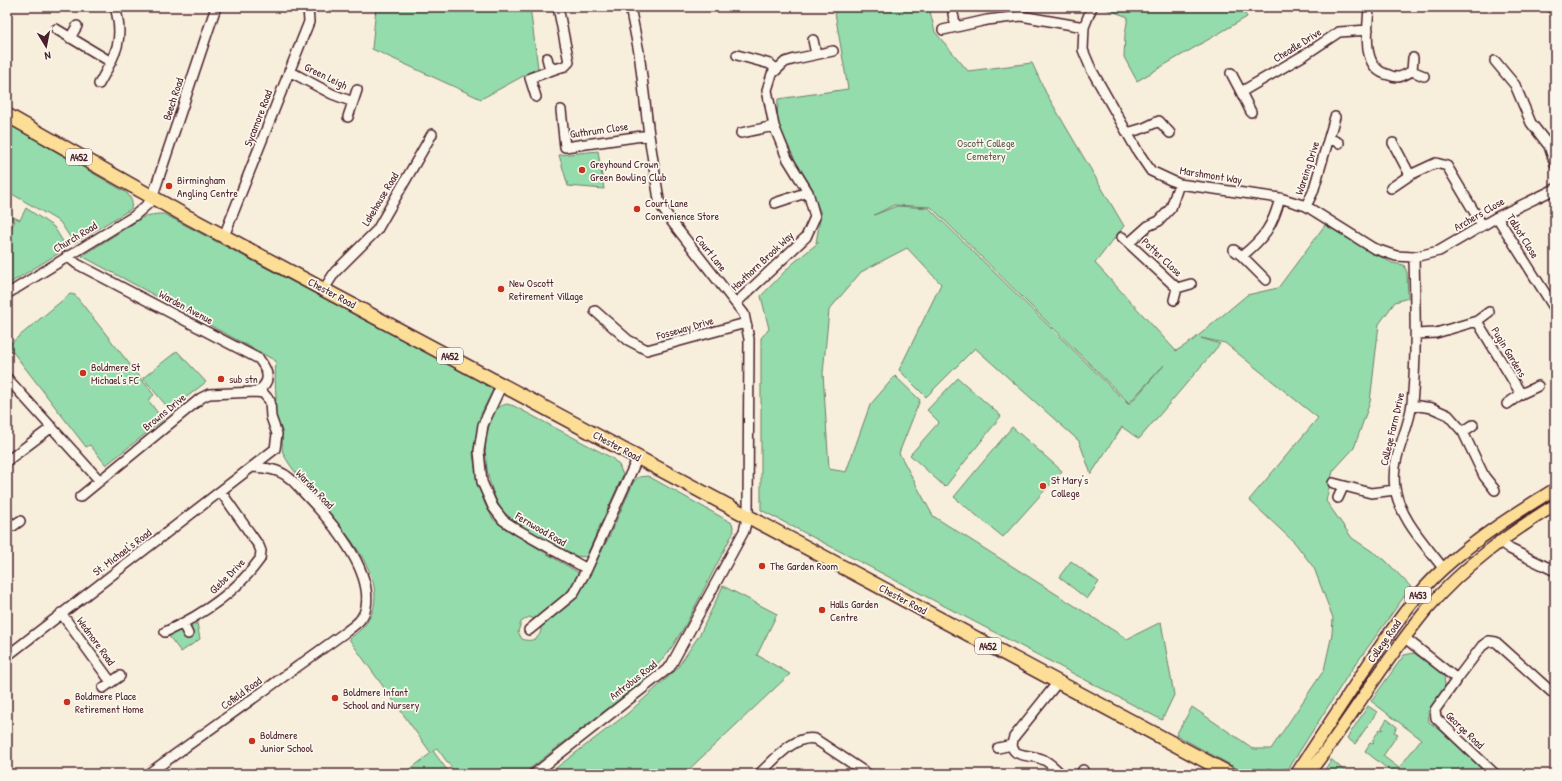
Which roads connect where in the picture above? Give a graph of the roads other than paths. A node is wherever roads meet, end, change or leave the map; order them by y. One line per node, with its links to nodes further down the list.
1 (115, 7): 25 (street)
2 (216, 7): 58 (street, Beech Road)
3 (308, 7): 28 (street, Sycamore Road)
4 (558, 7): 26 (street)
5 (630, 7): 47 (street, Court Lane)
6 (1092, 7): 13 (street, Marshmont Way)
7 (1369, 7): 16 (street)
8 (1551, 7): 9 (street)
9 (1555, 10)
10 (953, 14): 12 (street)
11 (76, 26): 17 (street)
12 (956, 27): 13 (street); 15 (street)
13 (1084, 27): 43 (street, Marshmont Way)
14 (56, 29): 17 (street)
15 (943, 30)
16 (1368, 30): 29 (street); 34 (street, Cheadle Drive)
17 (70, 38): 25 (street)
18 (813, 40): 20 (street)
19 (833, 51): 20 (street)
20 (816, 54): 27 (street)
21 (737, 55): 27 (street)
22 (547, 58): 26 (street)
23 (1413, 58): 29 (street)
24 (1495, 61): 51 (street)
25 (111, 62): 32 (street)
26 (555, 69): 35 (street)
27 (776, 69): 42 (street, Hawthorn Brook Way)
28 (289, 71): 36 (street, Green Leigh); 64 (street, Sycamore Road)
29 (1412, 71): 31 (street)
30 (1231, 73): 34 (street)
31 (1424, 76)
32 (99, 84)
33 (357, 90): 36 (street, Green Leigh)
34 (1241, 92): 38 (street)
35 (536, 97)
36 (353, 102): 40 (street, Green Leigh)
37 (562, 110): 47 (street, Guthrum Close)
38 (1251, 112)
39 (7, 115): 58 (highway, Chester Road / A452)
40 (348, 117)
41 (1335, 117): 48 (street, Wareing Drive)
42 (774, 126): 46 (street); 57 (street, Hawthorn Brook Way)
43 (1127, 133): 44 (street); 54 (street, Marshmont Way)
44 (1170, 133)
45 (432, 134): 74 (street, Lakehouse Road)
46 (741, 134)
47 (649, 135): 77 (street, Court Lane)
48 (1329, 138): 49 (street, Wareing Drive); 61 (street, Wareing Drive)
49 (1339, 143)
50 (1393, 143): 53 (street)
51 (1552, 144): 52 (street)
52 (1555, 164)
53 (1410, 175): 55 (street); 63 (street)
54 (1179, 184): 59 (street, Marshmont Way); 66 (street, Potter Close)
55 (1391, 188)
56 (1555, 189): 62 (street, Archers Close)
57 (808, 192): 60 (street); 77 (street, Hawthorn Brook Way)
58 (152, 198): 64 (highway, Chester Road / A452); 68 (street, Church Road)
59 (1280, 198): 61 (street, Marshmont Way); 69 (street)
60 (775, 203)
61 (1306, 206): 70 (street, Marshmont Way)
62 (1497, 216): 63 (street, Archers Close); 78 (street, Talbot Close)
63 (1482, 225): 70 (street, Archers Close)
64 (224, 236): 74 (highway, Chester Road / A452)
65 (1122, 237): 66 (street, Potter Close)
66 (1130, 243): 73 (street, Potter Close)
67 (1234, 250): 69 (street)
68 (67, 256): 75 (street, Church Road); 87 (street, Warden Avenue)
69 (1242, 256): 71 (street)
70 (1414, 257): 83 (street, College Farm Drive)
71 (1266, 280)
72 (1191, 284): 73 (street, Potter Close)
73 (1177, 288): 76 (street, Potter Close)
74 (324, 289): 85 (highway, Chester Road / A452)
75 (7, 294)
76 (1174, 300)
77 (736, 303): 82 (street, Court Lane)
78 (1555, 309)
79 (595, 311): 82 (street, Fosseway Drive)
80 (1489, 312): 81 (street, Pugin Gardens)
81 (1477, 322): 83 (street, Pugin Gardens); 88 (street, Pugin Gardens)
82 (747, 326): 109 (street, Court Lane)
83 (1416, 334): 90 (street, College Farm Drive)
84 (7, 378): 92 (street)
85 (502, 384): 94 (highway, Chester Road / A452); 114 (street, Fernwood Road)
86 (1538, 386): 88 (street, Pugin Gardens)
87 (256, 392): 96 (street); 97 (street, Browns Drive)
88 (1521, 394): 89 (street, Pugin Gardens)
89 (1507, 404)
90 (1412, 405): 93 (street); 103 (street, College Farm Drive)
91 (1474, 425): 93 (street)
92 (52, 427): 95 (street); 97 (street)
93 (1463, 432): 98 (street)
94 (638, 457): 109 (highway, Chester Road / A452); 114 (street)
95 (7, 461)
96 (253, 468): 105 (street, St. Michael's Road); 119 (street, Warden Road)
97 (100, 481): 106 (street, Browns Drive)
98 (1488, 481): 100 (street); 104 (street)
99 (1333, 483): 101 (street)
100 (1479, 486)
101 (1343, 487): 103 (street); 107 (street)
102 (1555, 489): 110 (main road, College Road / A453)
103 (1395, 490): 113 (street, College Farm Drive)
104 (1495, 490)
105 (221, 492): 116 (street, St. Michael's Road); 117 (street, Glebe Drive)
106 (80, 497)
107 (1338, 498)
108 (1555, 505): 111 (main road, College Road / A453)
109 (748, 515): 126 (highway, Chester Road / A452); 133 (street, Antrobus Road)
110 (1512, 515): 111 (main road); 113 (main road, College Road / A453)
111 (1522, 525): 112 (main road, College Road / A453)
112 (1499, 541): 115 (street); 122 (main road, College Road / A453)
113 (1443, 568): 138 (main road, College Road / A453)
114 (587, 569): 118 (street)
115 (1555, 571)
116 (61, 613): 123 (street, St. Michael's Road); 127 (street, Wedmore Road)
117 (184, 624): 120 (street, Glebe Drive); 121 (street)
118 (529, 630)
119 (348, 631): 132 (street, Cofield Road)
120 (165, 632)
121 (188, 634)
122 (1404, 638): 125 (street); 139 (main road, College Road / A453)
123 (7, 656)
124 (120, 676): 127 (street, Wedmore Road)
125 (1457, 679): 129 (street, George Road); 140 (street, George Road)
126 (1057, 681): 130 (street); 137 (highway, Chester Road / A452)
127 (111, 682): 128 (street, Wedmore Road)
128 (103, 688)
129 (1555, 695)
130 (1012, 745): 131 (street); 136 (street)
131 (998, 748)
132 (148, 774)
133 (534, 774)
134 (759, 774): 135 (street)
135 (868, 774)
136 (1061, 774)
137 (1230, 774)
138 (1296, 774)
139 (1308, 774)
140 (1495, 774)

